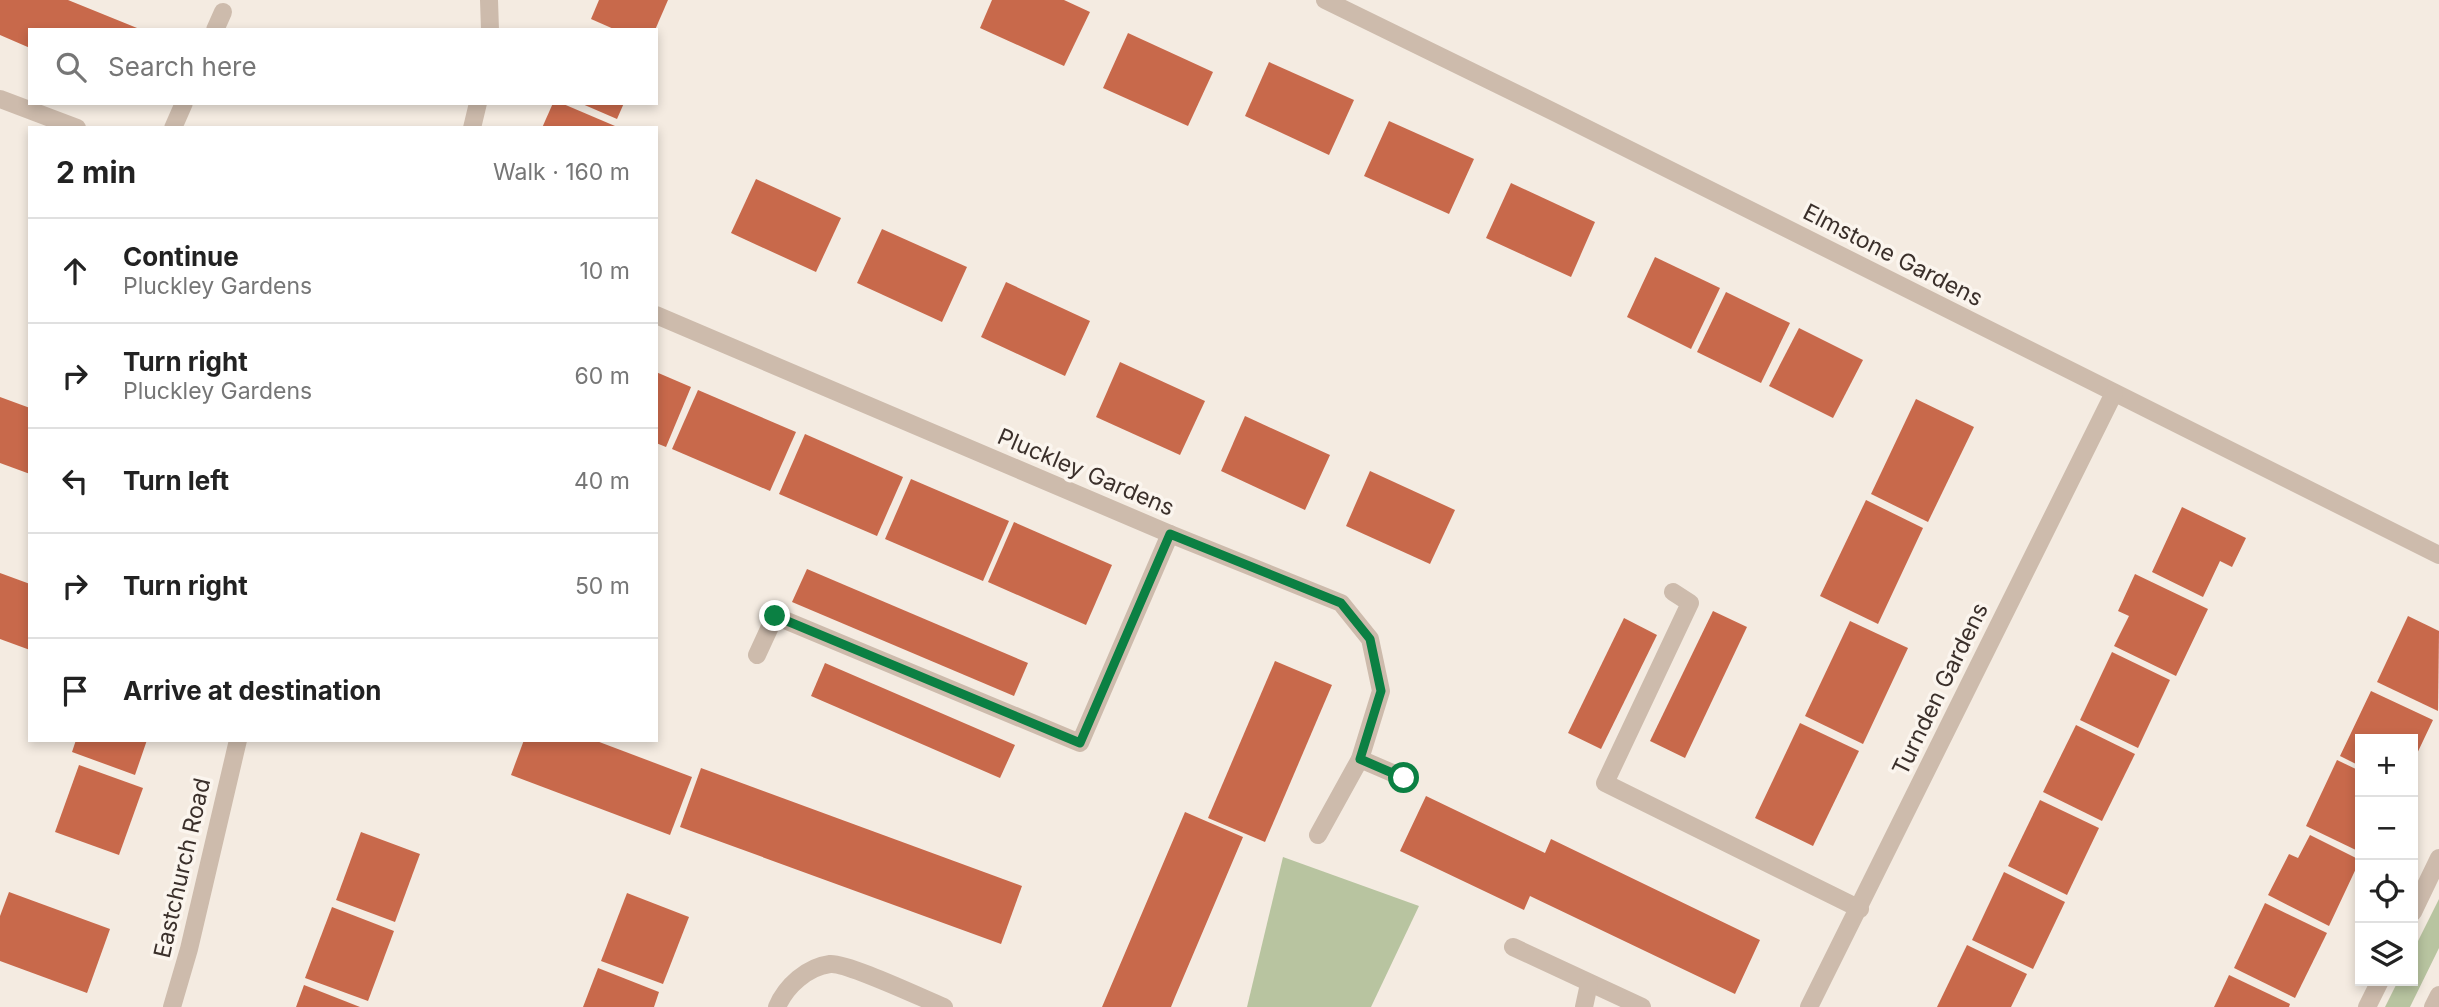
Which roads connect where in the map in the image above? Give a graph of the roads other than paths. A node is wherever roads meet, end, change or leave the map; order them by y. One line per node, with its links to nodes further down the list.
1 (489, 0): 5 (street)
2 (1325, 0): 13 (street, Elmstone Gardens)
3 (223, 12): 4 (street)
4 (216, 28)
5 (490, 28)
6 (0, 99): 9 (street)
7 (183, 105): 10 (street)
8 (478, 105): 11 (street)
9 (72, 126)
10 (174, 126)
11 (472, 126)
12 (658, 316): 14 (street, Pluckley Gardens)
13 (2114, 393): 15 (street, Elmstone Gardens); 24 (street, Turnden Gardens)
14 (1170, 534): 17 (street); 19 (street, Pluckley Gardens)
15 (2439, 555)
16 (1673, 592): 24 (street)
17 (757, 655)
18 (238, 742): 29 (street, Eastchurch Road)
19 (1360, 759): 20 (street); 21 (street, Pluckley Gardens)
20 (1404, 778)
21 (1318, 835)
22 (2439, 858): 23 (street)
23 (2418, 902)
24 (1860, 909): 34 (street, Turnden Gardens)
25 (1513, 947): 26 (street)
26 (1590, 984): 32 (street); 33 (street)
27 (2378, 986): 35 (street)
28 (2439, 995): 36 (street)
29 (172, 1007)
30 (777, 1007): 31 (street)
31 (944, 1007)
32 (1584, 1007)
33 (1642, 1007)
34 (1809, 1007)
35 (2367, 1007)
36 (2433, 1007)

